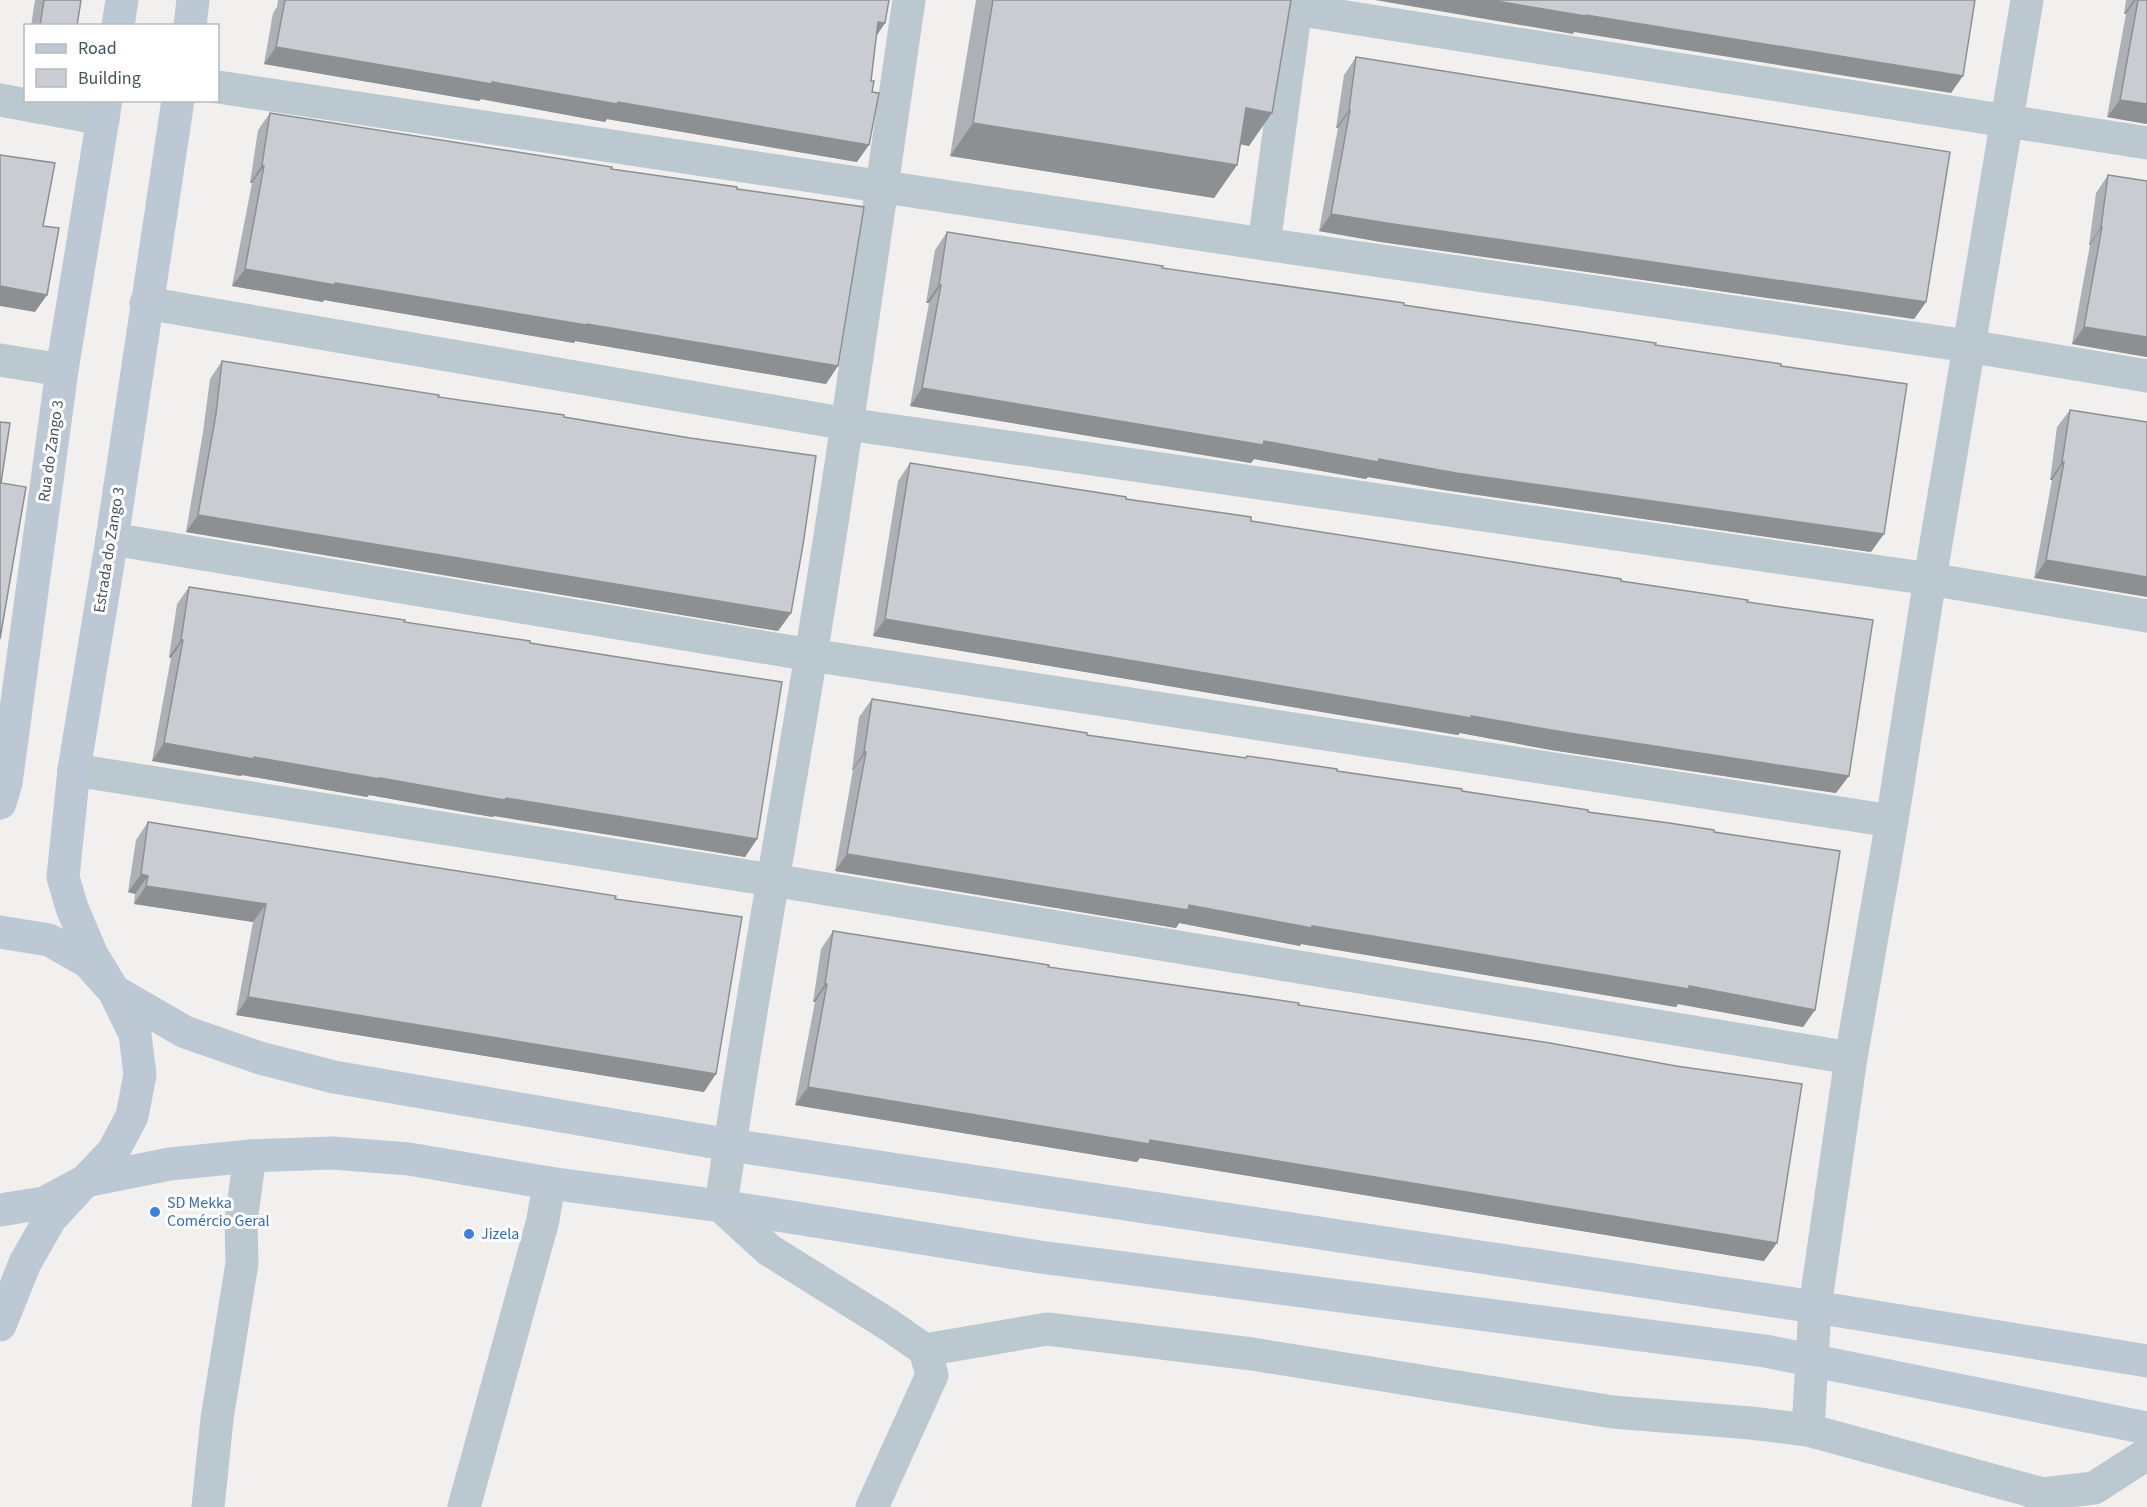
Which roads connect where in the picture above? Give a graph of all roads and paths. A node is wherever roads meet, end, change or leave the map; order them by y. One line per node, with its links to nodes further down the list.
1 (122, 0): 6 (street)
2 (193, 0): 7 (street)
3 (909, 0): 14 (street)
4 (2027, 0): 12 (street)
5 (1296, 5): 12 (street); 15 (street)
6 (118, 24)
7 (190, 24)
8 (219, 87): 14 (street)
9 (0, 100): 11 (street)
10 (178, 102): 16 (street, Estrada do Zango 3)
11 (105, 110): 19 (street, Rua do Zango 3)
12 (2007, 121): 13 (street); 17 (street)
13 (2147, 143)
14 (882, 185): 15 (street); 21 (street)
15 (1264, 244): 17 (street)
16 (146, 303): 21 (street); 22 (street, Estrada do Zango 3)
17 (1968, 346): 20 (street); 23 (street)
18 (0, 360): 19 (street)
19 (62, 370): 27 (street, Rua do Zango 3)
20 (2147, 376)
21 (847, 424): 23 (street); 25 (street)
22 (112, 539): 25 (street); 26 (street, Estrada do Zango 3)
23 (1930, 579): 24 (street); 28 (street)
24 (2147, 616)
25 (811, 655): 28 (street); 29 (street)
26 (74, 770): 29 (street); 31 (street, Estrada do Zango 3)
27 (0, 803)
28 (1892, 821): 32 (street)
29 (772, 880): 32 (street); 33 (street)
30 (0, 932): 31 (street)
31 (114, 991): 33 (street); 35 (street)
32 (1851, 1058): 39 (street)
33 (730, 1145): 37 (street); 39 (street)
34 (250, 1156): 35 (street); 36 (street); 48 (street)
35 (85, 1181): 38 (street); 40 (street)
36 (549, 1183): 37 (street); 49 (street)
37 (721, 1206): 41 (street); 42 (street)
38 (0, 1210)
39 (1815, 1307): 42 (street); 43 (street)
40 (0, 1325)
41 (925, 1350): 45 (street); 50 (street)
42 (1811, 1361): 44 (street); 45 (street)
43 (2147, 1361)
44 (2147, 1428)
45 (1808, 1430): 47 (street)
46 (2147, 1454): 47 (street)
47 (2042, 1501)
48 (208, 1507)
49 (464, 1507)
50 (872, 1507)

